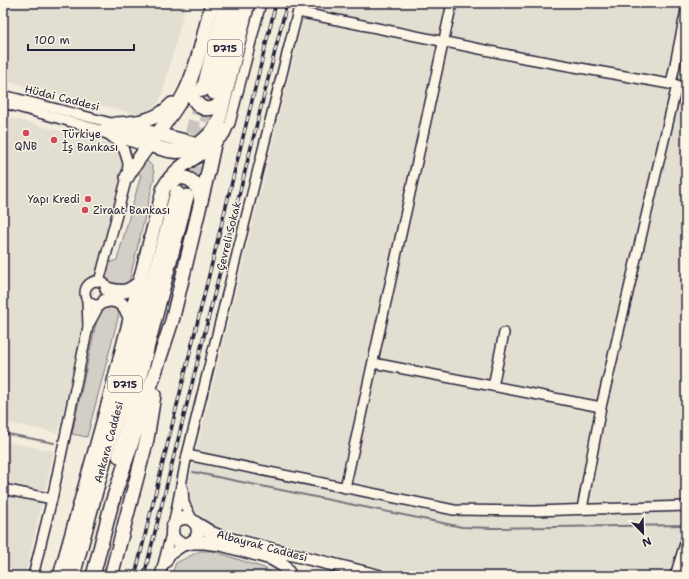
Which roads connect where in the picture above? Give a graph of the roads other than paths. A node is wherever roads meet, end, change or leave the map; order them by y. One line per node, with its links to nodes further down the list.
1 (212, 3): 10 (highway)
2 (225, 3): 14 (highway, D715)
3 (237, 3): 14 (highway, D715)
4 (248, 3): 14 (highway)
5 (261, 3): 20 (street)
6 (452, 3): 9 (street)
7 (299, 7): 9 (street); 35 (street, Çevreli Sokak)
8 (686, 10): 12 (street)
9 (444, 42): 12 (street); 31 (street)
10 (198, 52): 11 (highway); 17 (highway)
11 (191, 78): 14 (highway); 19 (highway)
12 (674, 85): 13 (street); 34 (street)
13 (686, 87)
14 (214, 94): 20 (highway)
15 (3, 95): 17 (street, Hüdai Caddesi)
16 (3, 103): 18 (street, Hüdai Caddesi)
17 (115, 124): 19 (highway)
18 (104, 132): 19 (highway); 21 (street)
19 (152, 140): 20 (highway); 21 (highway)
20 (205, 148): 22 (highway); 23 (highway)
21 (127, 177): 25 (street)
22 (162, 194): 23 (highway); 24 (highway)
23 (202, 200): 30 (highway)
24 (140, 282): 25 (highway); 27 (highway)
25 (103, 294): 26 (street); 26 (street); 27 (highway); 28 (street)
26 (87, 300): 28 (street)
27 (130, 317): 33 (highway)
28 (88, 327): 39 (street)
29 (504, 333): 32 (street)
30 (160, 355): 53 (highway); 54 (highway)
31 (373, 363): 32 (street); 37 (street)
32 (493, 386): 34 (street)
33 (108, 401): 40 (highway); 50 (highway)
34 (601, 407): 42 (street)
35 (188, 455): 36 (street, Çevreli Sokak); 37 (street)
36 (183, 476): 43 (street); 44 (street)
37 (345, 488): 42 (street)
38 (3, 489): 39 (street)
39 (52, 499): 49 (street)
40 (93, 501): 51 (highway, Ankara Caddesi / D715); 52 (highway, Ankara Caddesi / D715)
41 (686, 506): 42 (street)
42 (582, 509)
43 (194, 522): 44 (main road); 46 (main road); 56 (main road, Albayrak Caddesi)
44 (172, 528): 46 (main road); 47 (street)
45 (686, 540): 48 (street)
46 (189, 543): 47 (street); 55 (highway)
47 (161, 572)
48 (675, 574)
49 (33, 576)
50 (60, 576)
51 (73, 576)
52 (87, 576)
53 (93, 576)
54 (111, 576)
55 (290, 576)
56 (379, 576)

